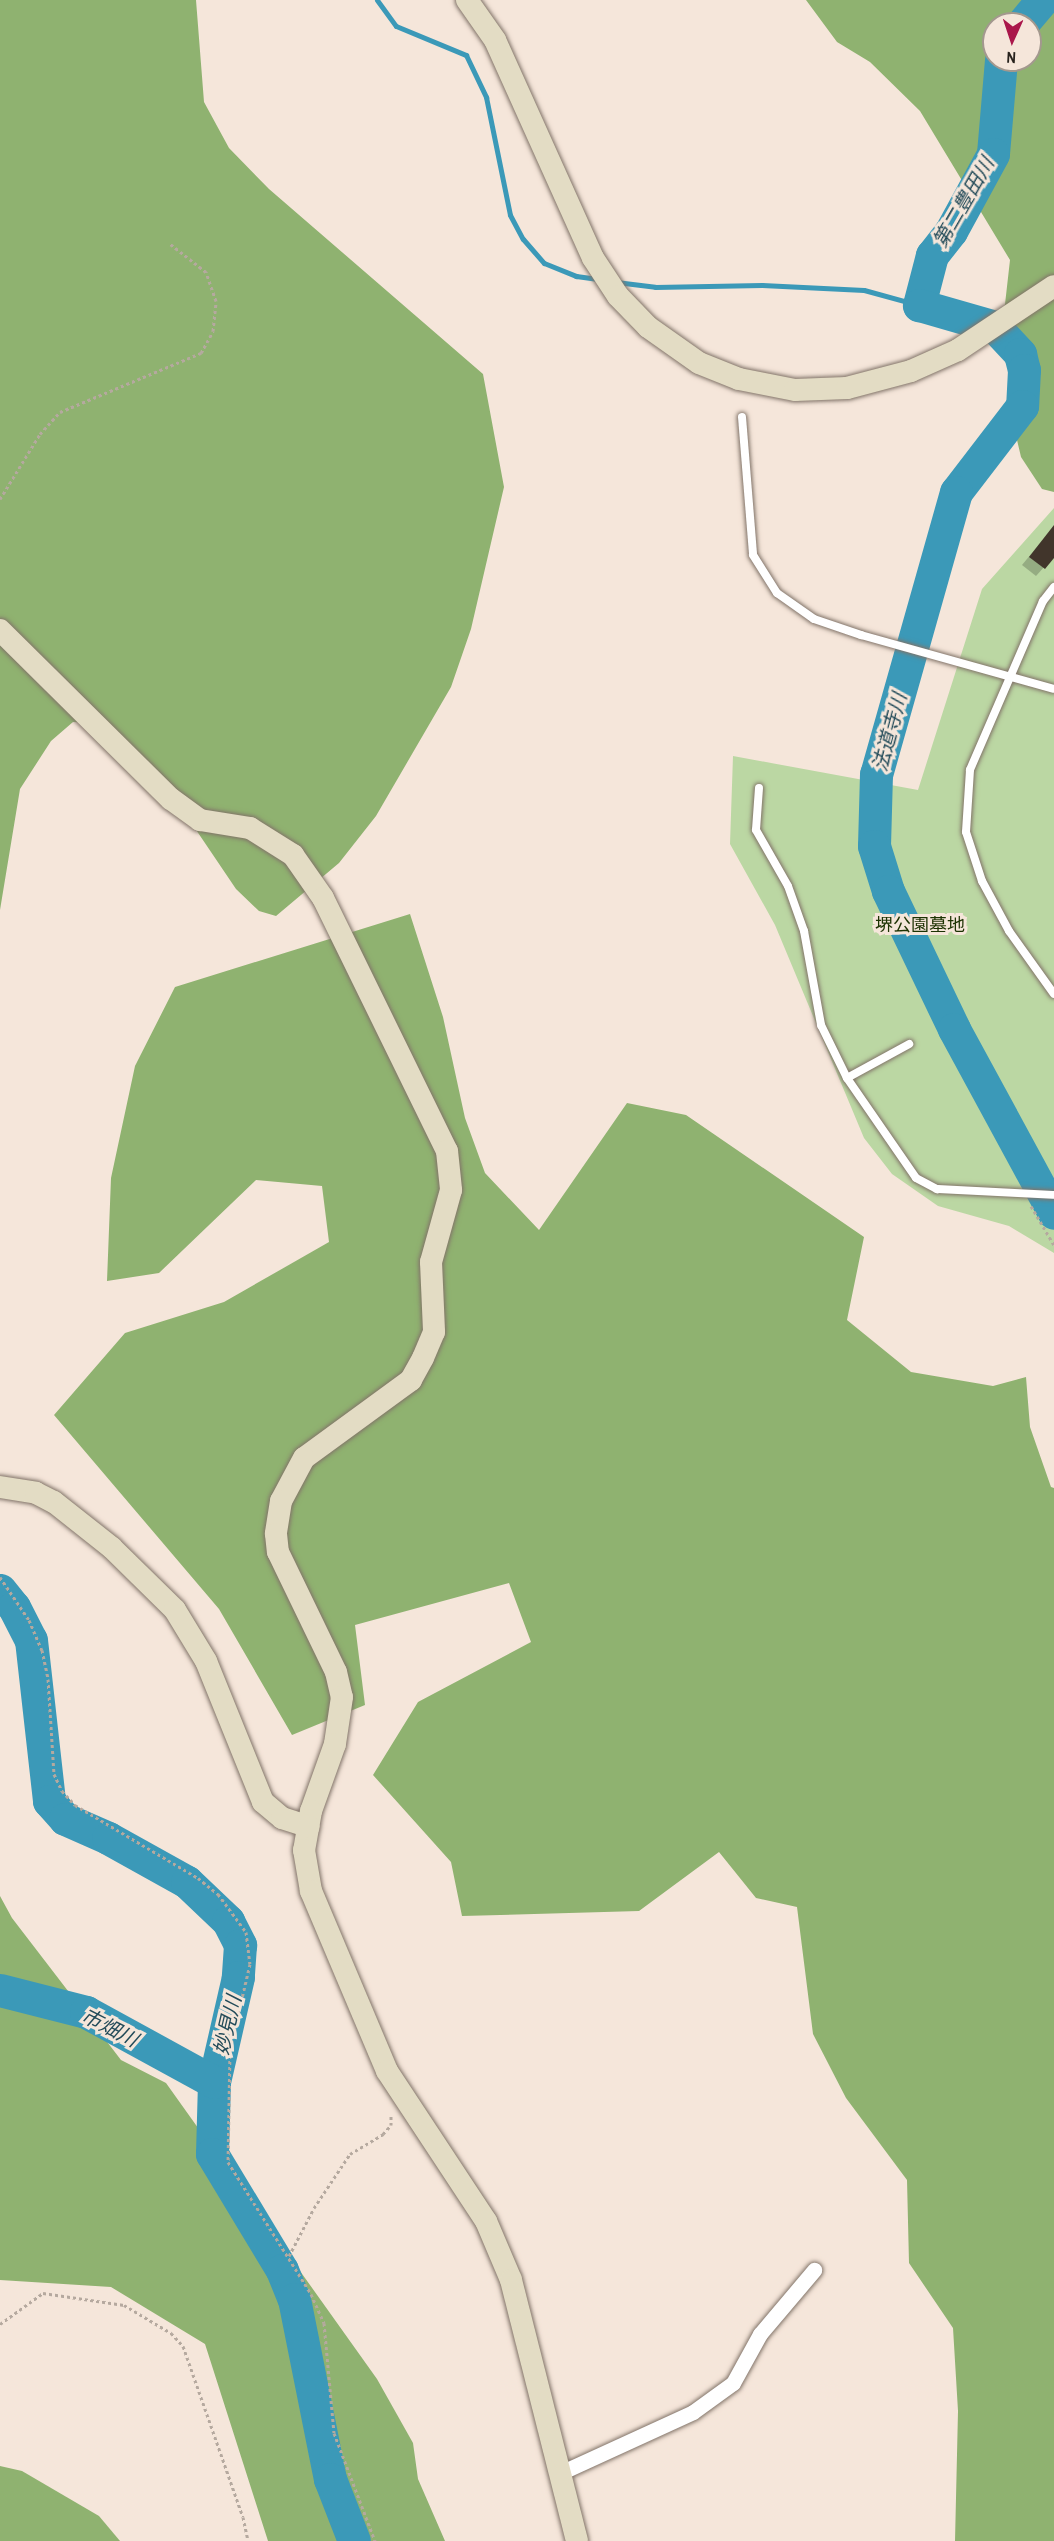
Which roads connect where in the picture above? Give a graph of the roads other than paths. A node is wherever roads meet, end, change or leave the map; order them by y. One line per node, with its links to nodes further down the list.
1 (467, 0): 2 (street)
2 (1054, 286)
3 (742, 417): 6 (lane)
4 (1054, 586): 6 (lane)
5 (0, 630): 14 (street)
6 (1010, 677): 7 (lane); 9 (lane)
7 (1054, 689)
8 (759, 788): 11 (lane)
9 (1054, 994)
10 (909, 1044): 11 (lane)
11 (848, 1078): 12 (lane)
12 (1054, 1195)
13 (0, 1487): 14 (street)
14 (309, 1827): 16 (street)
15 (814, 2270): 16 (street)
16 (560, 2473): 17 (street)
17 (578, 2541)

